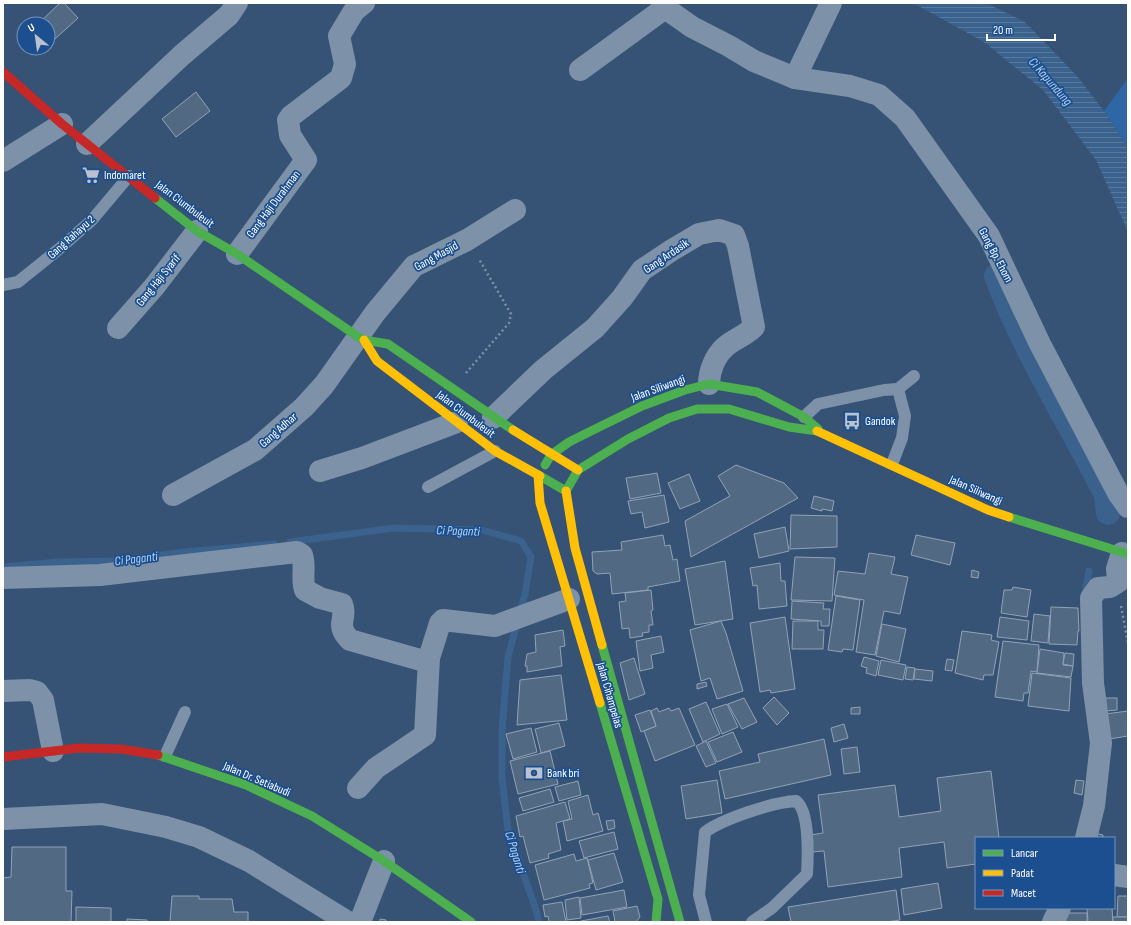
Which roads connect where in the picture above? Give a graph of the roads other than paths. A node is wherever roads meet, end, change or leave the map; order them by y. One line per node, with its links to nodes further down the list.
1 (237, 3): 9 (street)
2 (364, 3): 14 (street, Gang Haji Durahman)
3 (831, 3): 7 (street)
4 (663, 5): 5 (street); 7 (street, Gang Bp. Ehom)
5 (580, 70)
6 (3, 72): 8 (main road, Jalan Ciumbuleuit)
7 (795, 78): 34 (street, Gang Bp. Ehom)
8 (62, 124): 9 (main road, Jalan Ciumbuleuit); 10 (street)
9 (87, 144): 11 (main road, Jalan Ciumbuleuit)
10 (3, 161)
11 (129, 176): 13 (main road, Jalan Ciumbuleuit); 15 (lane, Gang Rahayu 2)
12 (515, 210): 17 (street, Gang Masjid)
13 (197, 231): 14 (main road, Jalan Ciumbuleuit); 16 (street, Gang Haji Syarif)
14 (236, 254): 17 (main road, Jalan Ciumbuleuit)
15 (3, 284)
16 (118, 328)
17 (361, 338): 22 (main road, Jalan Ciumbuleuit); 23 (main road, Jalan Ciumbuleuit); 33 (street, Gang Adhar)
18 (914, 376): 20 (lane)
19 (709, 384): 21 (main road, Jalan Siliwangi); 22 (street, Gang Ardasik); 26 (main road, Jalan Siliwangi)
20 (898, 389): 21 (lane); 27 (lane)
21 (804, 417): 24 (main road, Jalan Siliwangi)
22 (493, 418): 26 (main road, Jalan Ciumbuleuit)
23 (457, 422): 25 (main road, Jalan Ciumbuleuit); 29 (street)
24 (821, 432): 27 (main road, Jalan Siliwangi); 28 (main road, Jalan Siliwangi)
25 (495, 451): 30 (main road, Jalan Ciumbuleuit); 31 (lane)
26 (551, 454): 28 (main road, Jalan Ciumbuleuit); 30 (main road, Jalan Siliwangi)
27 (892, 464): 35 (main road, Jalan Siliwangi)
28 (578, 470): 32 (main road, Jalan Siliwangi)
29 (320, 471)
30 (538, 476): 32 (main road, Jalan Ciumbuleuit); 37 (main road, Jalan Cihampelas)
31 (428, 487)
32 (566, 491): 55 (main road, Jalan Cihampelas)
33 (173, 495)
34 (1128, 507)
35 (1125, 553): 46 (street)
36 (3, 578): 38 (street)
37 (569, 599): 38 (street); 54 (main road, Jalan Cihampelas)
38 (429, 658): 44 (street)
39 (3, 691): 41 (street)
40 (185, 712): 42 (lane)
41 (53, 751): 42 (main road, Jalan Dr. Setiabudi); 43 (main road, Jalan Dr. Setiabudi)
42 (165, 756): 47 (main road, Jalan Dr. Setiabudi)
43 (3, 758)
44 (358, 788)
45 (3, 819): 51 (street)
46 (1086, 837)
47 (384, 861): 52 (street); 53 (main road, Jalan Dr. Setiabudi)
48 (1115, 875): 49 (street)
49 (1128, 877)
50 (1060, 909): 58 (street)
51 (348, 922)
52 (360, 922)
53 (471, 922)
54 (656, 922)
55 (680, 922)
56 (706, 922): 57 (lane)
57 (752, 922)
58 (1053, 922)

